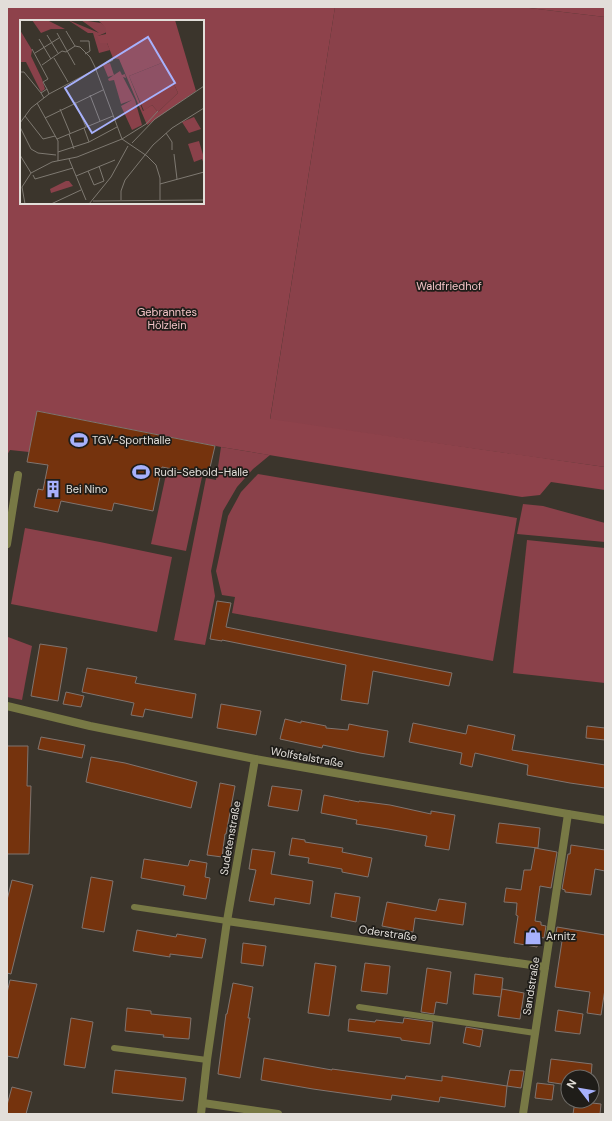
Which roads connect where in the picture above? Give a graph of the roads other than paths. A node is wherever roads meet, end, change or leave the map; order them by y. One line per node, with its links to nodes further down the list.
1 (18, 475): 2 (street)
2 (7, 544)
3 (7, 706): 4 (street, Wolfstalstraße)
4 (254, 759): 5 (street, Wolfstalstraße); 8 (street, Sudetenstraße)
5 (568, 814): 6 (street, Wolfstalstraße); 9 (street, Sandstraße)
6 (605, 820)
7 (134, 907): 8 (lane)
8 (227, 921): 9 (street, Oderstraße); 13 (street, Sudetenstraße)
9 (545, 967): 11 (street, Sandstraße)
10 (359, 1007): 11 (lane)
11 (535, 1033): 17 (street, Sandstraße)
12 (114, 1048): 13 (lane)
13 (207, 1060): 14 (street, Sudetenstraße)
14 (203, 1103): 15 (street, Sudetenstraße); 16 (street)
15 (201, 1114)
16 (278, 1114)
17 (523, 1114)

